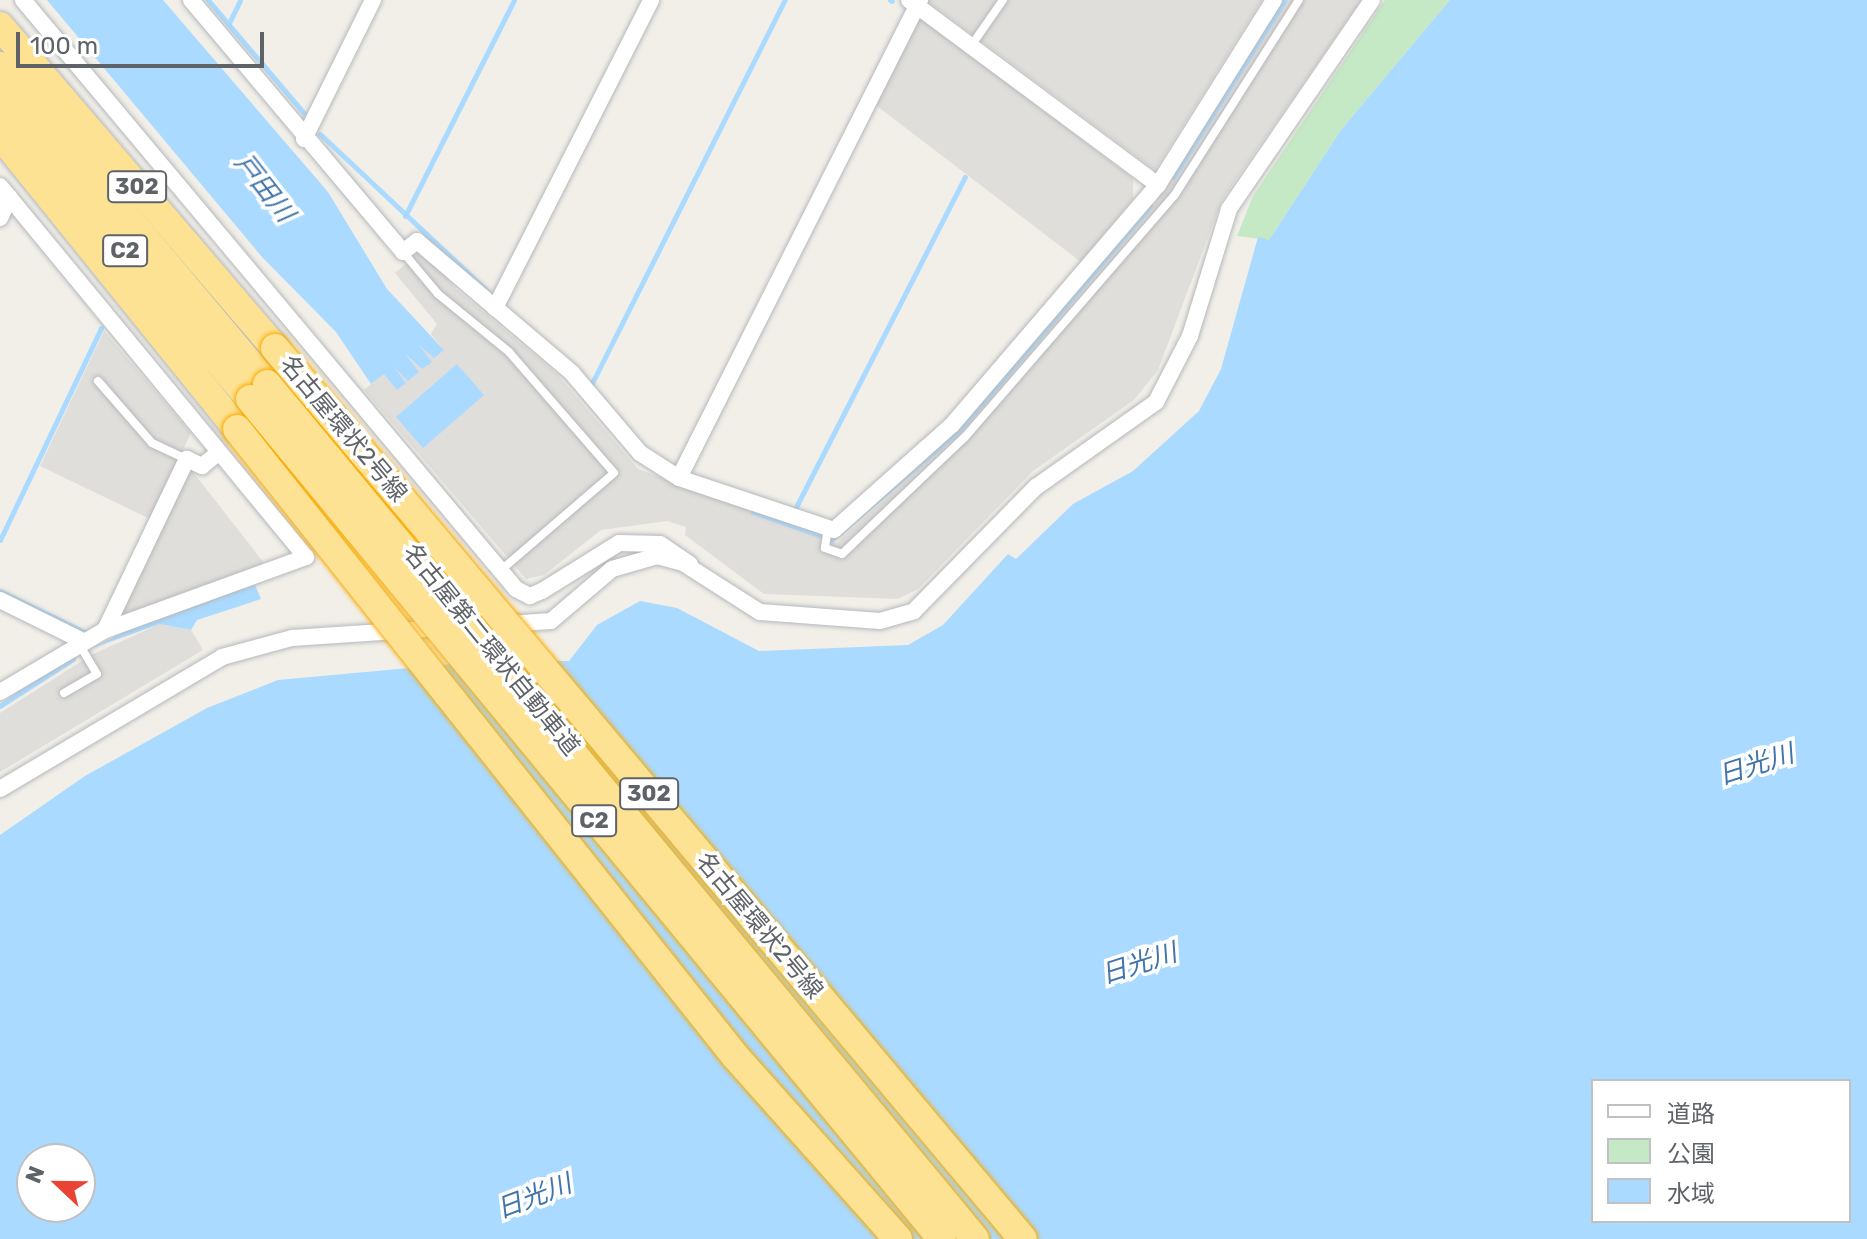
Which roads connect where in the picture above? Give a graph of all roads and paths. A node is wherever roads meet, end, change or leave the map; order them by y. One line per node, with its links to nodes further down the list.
1 (23, 0): 31 (street)
2 (191, 0): 18 (street)
3 (373, 0): 18 (street)
4 (651, 0): 25 (street)
5 (1003, 0): 11 (lane)
6 (1274, 0): 19 (street)
7 (1299, 0): 21 (lane)
8 (1372, 0): 32 (street)
9 (915, 2): 11 (street); 29 (street)
10 (0, 26): 42 (highway, 名古屋環状2号線 / 302, bridge)
11 (971, 46): 19 (street)
12 (0, 51): 16 (highway)
13 (0, 66): 16 (highway, 名古屋第二環状自動車道 / C2)
14 (0, 102): 22 (highway, 名古屋第二環状自動車道 / C2)
15 (0, 112): 22 (highway)
16 (41, 115): 41 (highway, 名古屋第二環状自動車道 / C2, bridge)
17 (0, 135): 39 (highway, bridge)
18 (304, 139): 24 (street)
19 (1158, 185): 21 (lane); 30 (street)
20 (5, 191): 23 (street); 27 (street)
21 (1174, 196): 30 (lane)
22 (88, 209): 40 (highway, 名古屋第二環状自動車道 / C2, bridge)
23 (0, 218)
24 (403, 252): 25 (street); 31 (lane)
25 (495, 308): 29 (street)
26 (98, 381): 28 (lane)
27 (219, 452): 28 (street); 34 (street)
28 (187, 459): 34 (street)
29 (679, 478): 30 (street)
30 (828, 528)
31 (500, 571): 32 (street)
32 (698, 572): 38 (street)
33 (0, 600): 35 (street)
34 (105, 630): 35 (street)
35 (81, 642): 36 (street); 37 (lane)
36 (0, 692)
37 (64, 693)
38 (0, 789)
39 (898, 1239)
40 (942, 1239)
41 (975, 1239)
42 (1023, 1239)

